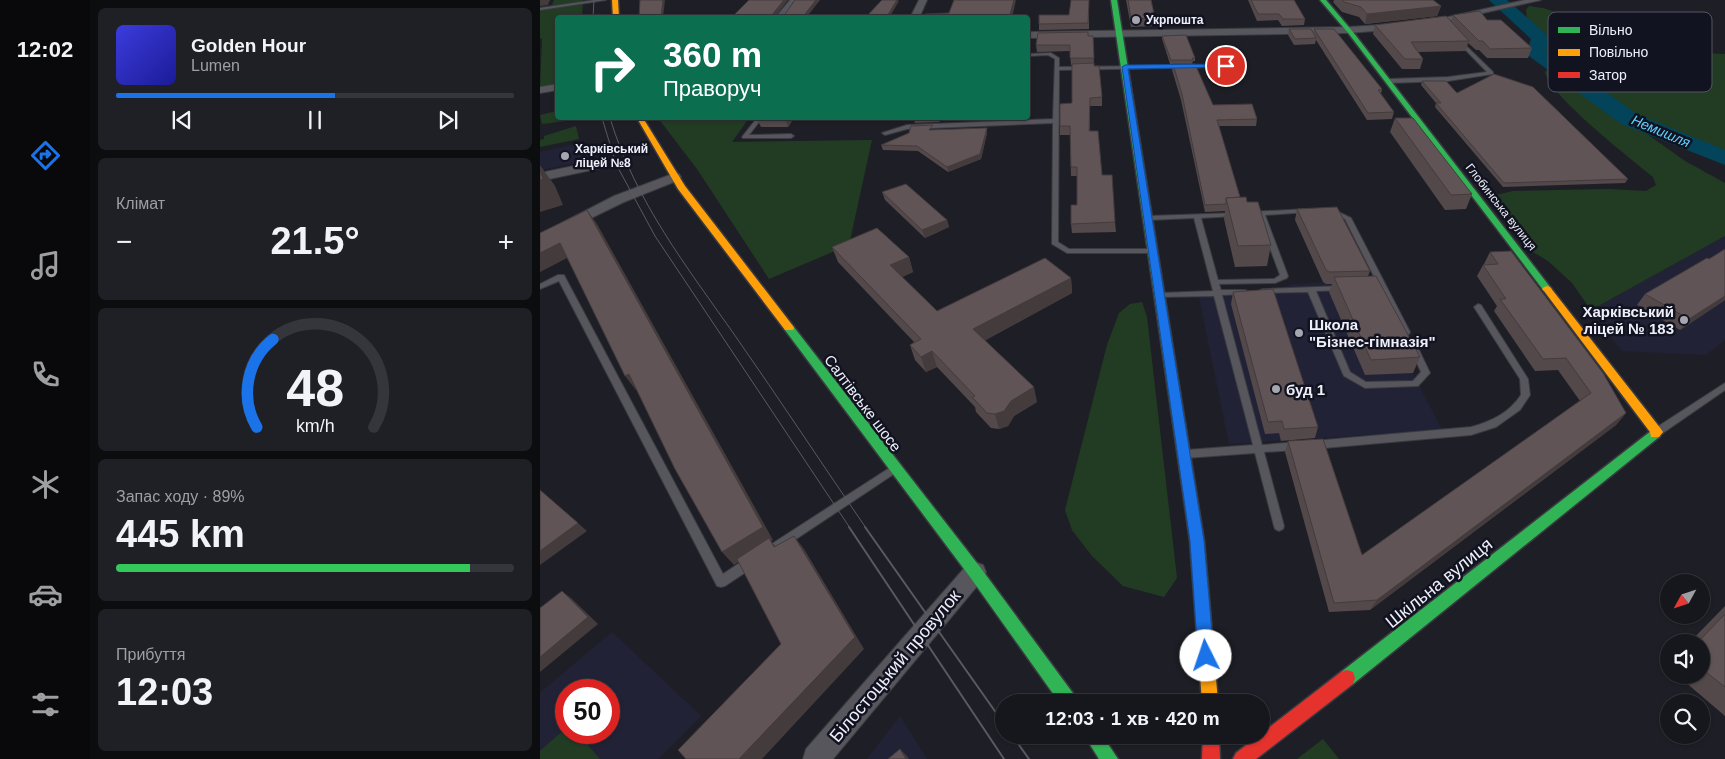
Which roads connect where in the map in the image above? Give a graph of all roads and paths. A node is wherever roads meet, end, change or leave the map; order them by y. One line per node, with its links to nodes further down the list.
1 (615, 0): 7 (lane); 8 (main road)
2 (794, 0): 9 (street)
3 (923, 0): 10 (street)
4 (1114, 0): 12 (main road)
5 (1323, 0): 11 (main road, Глобинська вулиця)
6 (1537, 0): 11 (street)
7 (540, 9)
8 (616, 15)
9 (782, 15)
10 (916, 15)
11 (1348, 30): 12 (street); 19 (main road, Глобинська вулиця)
12 (1120, 34): 14 (street); 17 (main road)
13 (1454, 34): 19 (lane)
14 (1030, 35)
15 (1030, 55): 18 (lane)
16 (1226, 66): 17 (lane)
17 (1125, 67): 18 (lane); 34 (main road)
18 (1057, 69): 24 (lane)
19 (1388, 81): 48 (main road, Глобинська вулиця)
20 (555, 88): 21 (street)
21 (540, 90)
22 (641, 120): 29 (main road, Салтівське шосе)
23 (758, 120): 26 (lane)
24 (1057, 121): 25 (lane); 36 (lane)
25 (885, 133)
26 (791, 136)
27 (602, 164): 28 (street)
28 (540, 177)
29 (675, 177): 35 (street); 51 (main road, Салтівське шосе)
30 (1314, 211): 32 (lane)
31 (1323, 211): 39 (lane)
32 (1261, 213): 33 (lane); 37 (lane)
33 (1198, 216): 34 (lane); 38 (lane)
34 (1149, 218): 36 (main road)
35 (543, 234)
36 (1154, 252): 45 (main road)
37 (1275, 281): 38 (lane); 44 (lane)
38 (1215, 282): 49 (lane)
39 (1382, 286): 41 (lane); 43 (lane)
40 (540, 287): 51 (lane)
41 (1374, 287)
42 (1347, 288): 43 (lane)
43 (1311, 289): 44 (lane)
44 (1278, 290): 45 (lane)
45 (1160, 295): 50 (main road)
46 (1478, 307): 49 (lane)
47 (1725, 386): 48 (lane)
48 (1657, 432): 61 (main road, Шкільна вулиця)
49 (1258, 449): 50 (lane); 52 (lane)
50 (1184, 454): 55 (main road)
51 (895, 469): 53 (main road, Салтівське шосе)
52 (1279, 526)
53 (975, 572): 54 (main road, Салтівське шосе); 58 (street, Білостоцький провулок)
54 (1062, 694)
55 (1209, 694)
56 (1098, 744): 59 (main road)
57 (1211, 744): 60 (main road)
58 (816, 759)
59 (1109, 759)
60 (1211, 759)
61 (1242, 759)

